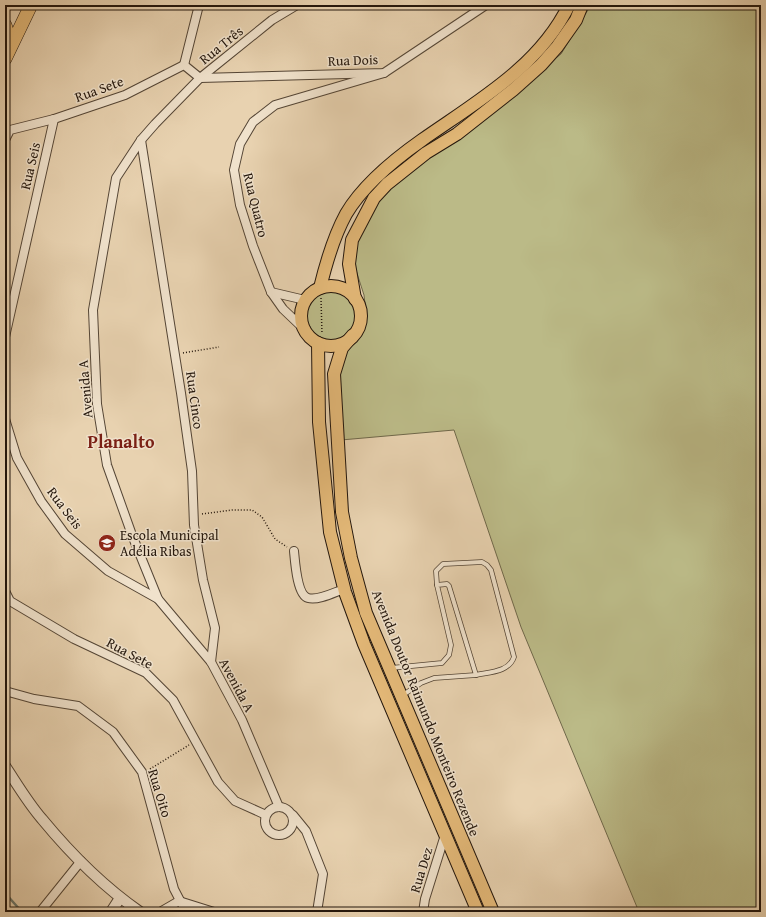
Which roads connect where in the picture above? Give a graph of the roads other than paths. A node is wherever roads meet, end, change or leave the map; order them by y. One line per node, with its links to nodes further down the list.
1 (31, 5): 8 (highway)
2 (199, 5): 9 (street, Rua Três)
3 (297, 5): 11 (street, Rua Três)
4 (486, 5): 10 (street, Rua Dois)
5 (569, 5): 15 (main road)
6 (582, 5): 17 (main road, Avenida Doutor Raimundo Monteiro Rezende)
7 (5, 25): 8 (highway)
8 (7, 56)
9 (184, 65): 11 (street); 12 (street, Rua Sete)
10 (384, 73): 11 (street, Rua Dois); 16 (street, Rua Quatro)
11 (200, 78): 14 (street, Avenida A)
12 (54, 119): 13 (street, Rua Sete); 21 (street, Rua Seis)
13 (5, 140)
14 (141, 140): 28 (street, Avenida A); 29 (street, Rua Cinco)
15 (321, 287): 17 (main road); 18 (main road)
16 (271, 292): 18 (street); 19 (street, Rua Quatro)
17 (355, 299): 20 (main road, Avenida Doutor Raimundo Monteiro Rezende)
18 (305, 300): 19 (main road)
19 (304, 329): 22 (main road)
20 (353, 335): 22 (main road); 30 (main road, Avenida Doutor Raimundo Monteiro Rezende)
21 (5, 337)
22 (320, 344): 26 (main road, Avenida Doutor Raimundo Monteiro Rezende)
23 (5, 419): 28 (street, Rua Seis)
24 (294, 551): 26 (street)
25 (436, 585): 30 (lane); 31 (lane); 31 (lane)
26 (344, 588): 38 (main road, Avenida Doutor Raimundo Monteiro Rezende)
27 (5, 591): 36 (street, Rua Sete)
28 (158, 599): 29 (street, Avenida A)
29 (211, 662): 35 (street, Avenida A)
30 (389, 669): 33 (main road, Avenida Doutor Raimundo Monteiro Rezende)
31 (476, 675): 33 (lane)
32 (5, 691): 41 (street, Rua Oito)
33 (401, 696): 53 (main road, Avenida Doutor Raimundo Monteiro Rezende)
34 (5, 766): 39 (street)
35 (279, 807): 36 (street); 37 (street)
36 (266, 815): 37 (street)
37 (293, 815): 50 (street)
38 (445, 835): 51 (street, Rua Dez); 52 (main road, Avenida Doutor Raimundo Monteiro Rezende)
39 (81, 861): 40 (street); 43 (street)
40 (120, 898): 44 (street); 45 (street)
41 (179, 901): 42 (street); 46 (street); 47 (street, Rua Oito)
42 (206, 908): 48 (street); 49 (street)
43 (40, 912)
44 (111, 912)
45 (140, 912)
46 (160, 912)
47 (186, 912)
48 (193, 912)
49 (214, 912)
50 (317, 912)
51 (423, 912)
52 (478, 912)
53 (493, 912)

